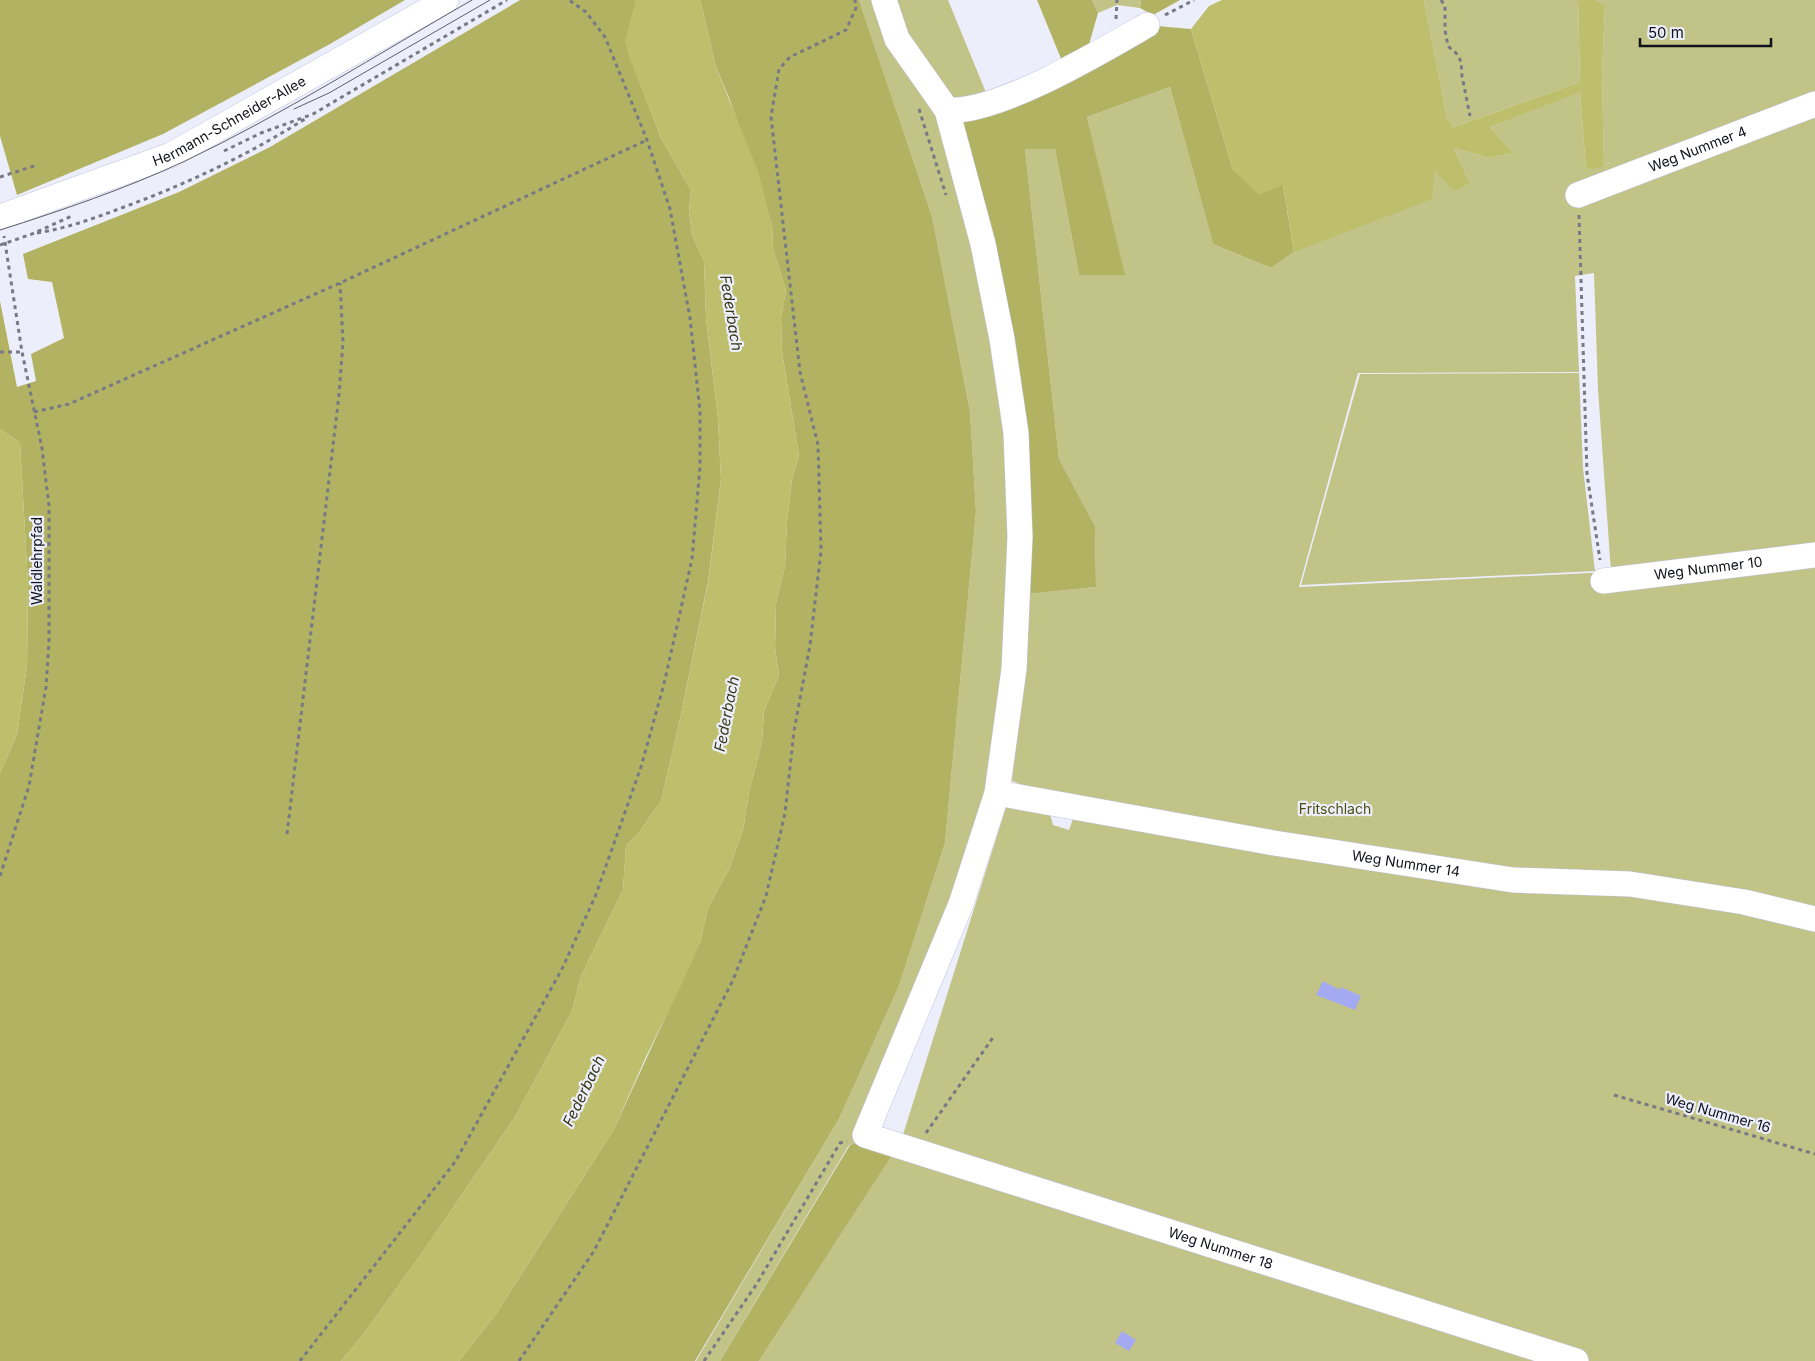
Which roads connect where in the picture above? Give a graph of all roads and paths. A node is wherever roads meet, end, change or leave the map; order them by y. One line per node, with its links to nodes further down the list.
1 (446, 0): 20 (street, Hermann-Schneider-Allee)
2 (569, 0): 15 (path)
3 (855, 0): 39 (path)
4 (884, 0): 12 (street)
5 (1117, 0): 8 (path)
6 (1194, 0): 9 (path)
7 (1441, 0): 14 (path)
8 (1117, 5)
9 (1147, 25): 12 (street)
10 (917, 103): 18 (path)
11 (1815, 104): 19 (street, Weg Nummer 4)
12 (947, 110): 29 (street)
13 (313, 114): 21 (path)
14 (1470, 116)
15 (647, 140): 23 (path); 38 (path)
16 (37, 165): 17 (path)
17 (0, 177)
18 (946, 195)
19 (1578, 195): 28 (path)
20 (0, 217)
21 (32, 234)
22 (0, 244): 25 (path, Waldlehrpfad)
23 (340, 283): 26 (path); 30 (path)
24 (0, 352): 25 (path)
25 (22, 352): 26 (path, Waldlehrpfad)
26 (34, 412): 31 (path, Waldlehrpfad)
27 (1815, 555): 28 (street, Weg Nummer 10)
28 (1603, 581)
29 (997, 792): 32 (street, Weg Nummer 14); 35 (street)
30 (288, 834)
31 (0, 876)
32 (1815, 919)
33 (994, 1036): 36 (path)
34 (1614, 1095): 37 (path, Weg Nummer 16)
35 (865, 1135): 36 (street, Weg Nummer 18); 40 (path)
36 (915, 1151): 41 (street, Weg Nummer 18)
37 (1815, 1154)
38 (300, 1361)
39 (520, 1361)
40 (704, 1361)
41 (1576, 1361)

